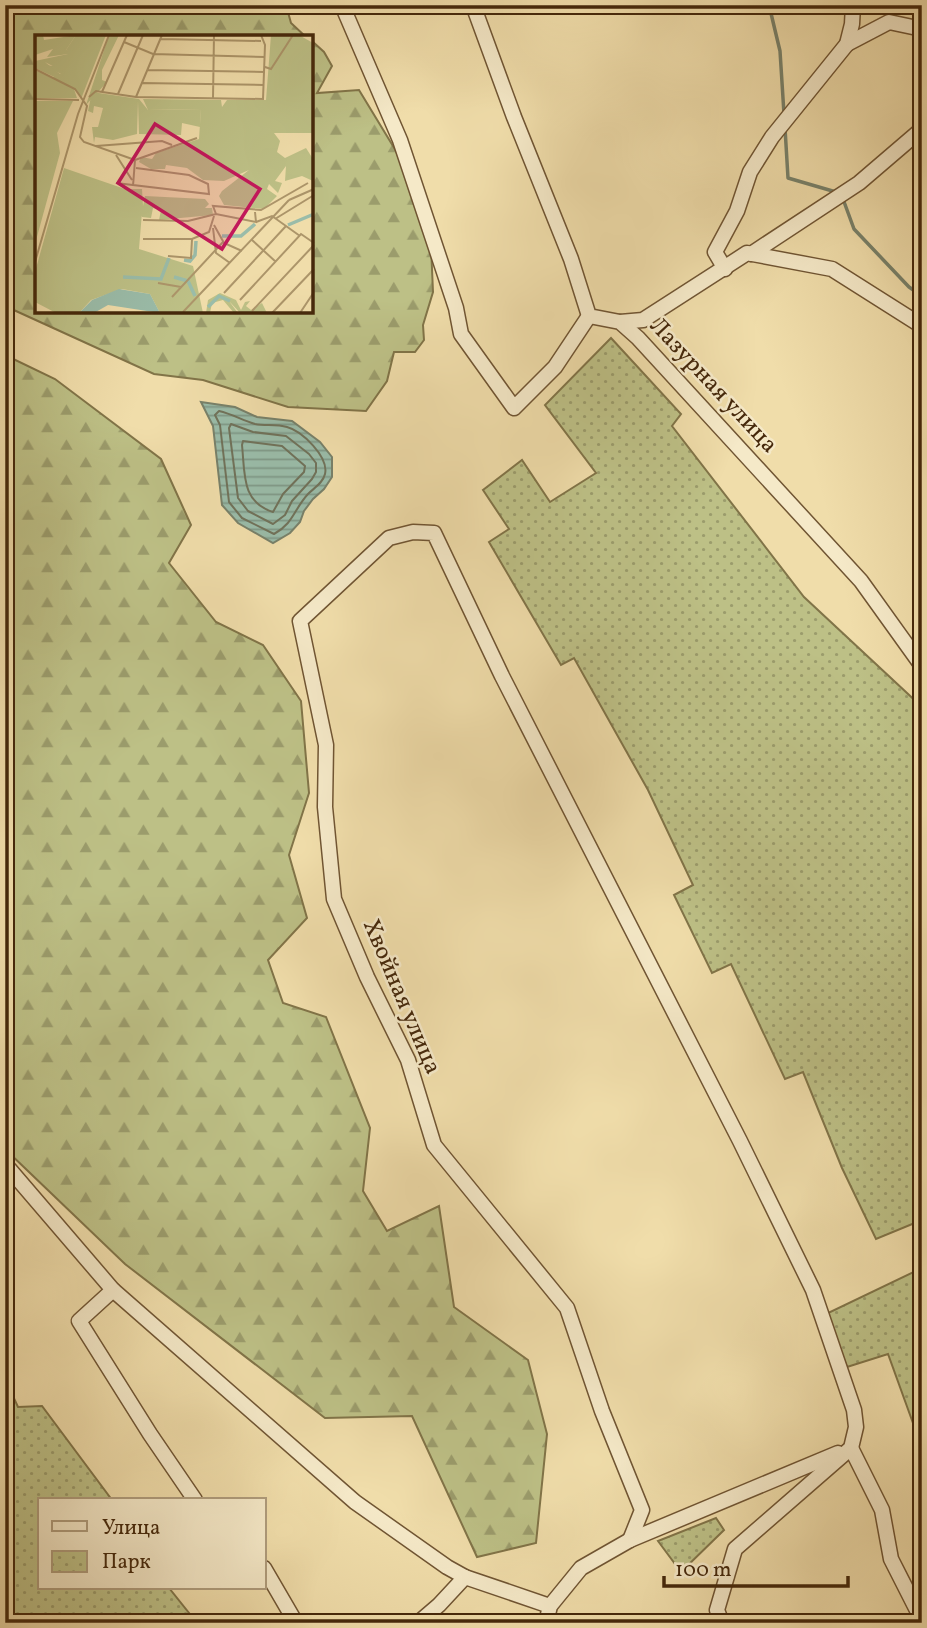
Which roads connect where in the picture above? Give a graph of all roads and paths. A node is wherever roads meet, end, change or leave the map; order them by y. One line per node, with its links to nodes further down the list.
1 (342, 5): 9 (street)
2 (473, 5): 9 (street)
3 (853, 5): 5 (street)
4 (922, 29): 5 (street)
5 (847, 44): 8 (street)
6 (922, 129): 7 (street)
7 (751, 254): 8 (street); 11 (street)
8 (725, 269): 10 (street)
9 (589, 316): 10 (street, Лазурная улица)
10 (620, 322): 12 (street, Лазурная улица)
11 (922, 326)
12 (922, 666)
13 (5, 1164): 14 (street)
14 (113, 1290): 16 (street); 19 (street)
15 (851, 1448): 17 (street); 17 (street, Хвойная улица); 21 (street); 25 (street)
16 (194, 1498)
17 (630, 1540): 20 (street)
18 (266, 1570): 22 (street)
19 (465, 1577): 20 (street); 23 (street)
20 (550, 1606): 24 (street)
21 (922, 1620)
22 (296, 1623)
23 (418, 1623)
24 (546, 1623)
25 (722, 1623)

